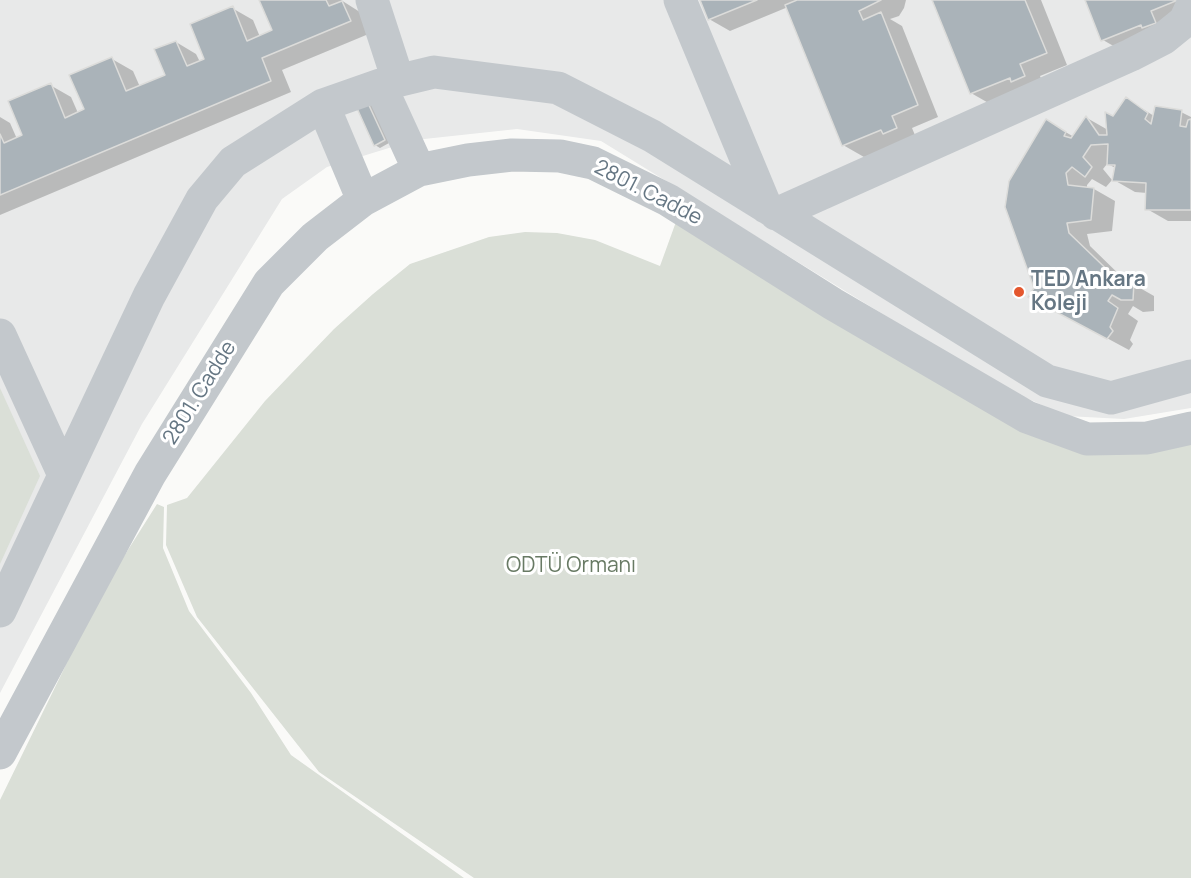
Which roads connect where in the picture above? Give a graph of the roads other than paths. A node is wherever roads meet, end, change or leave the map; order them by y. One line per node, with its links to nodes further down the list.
1 (372, 0): 4 (street)
2 (680, 0): 8 (street)
3 (1191, 8): 8 (street)
4 (389, 82): 5 (street); 6 (street); 8 (street)
5 (323, 105): 7 (street); 12 (street)
6 (419, 170): 7 (street, 2801. Cadde); 11 (street, 2801. Cadde)
7 (363, 200): 14 (street, 2801. Cadde)
8 (771, 211): 10 (street)
9 (0, 335): 12 (street)
10 (1191, 376)
11 (1191, 428)
12 (64, 475): 13 (street)
13 (0, 610)
14 (0, 753)

